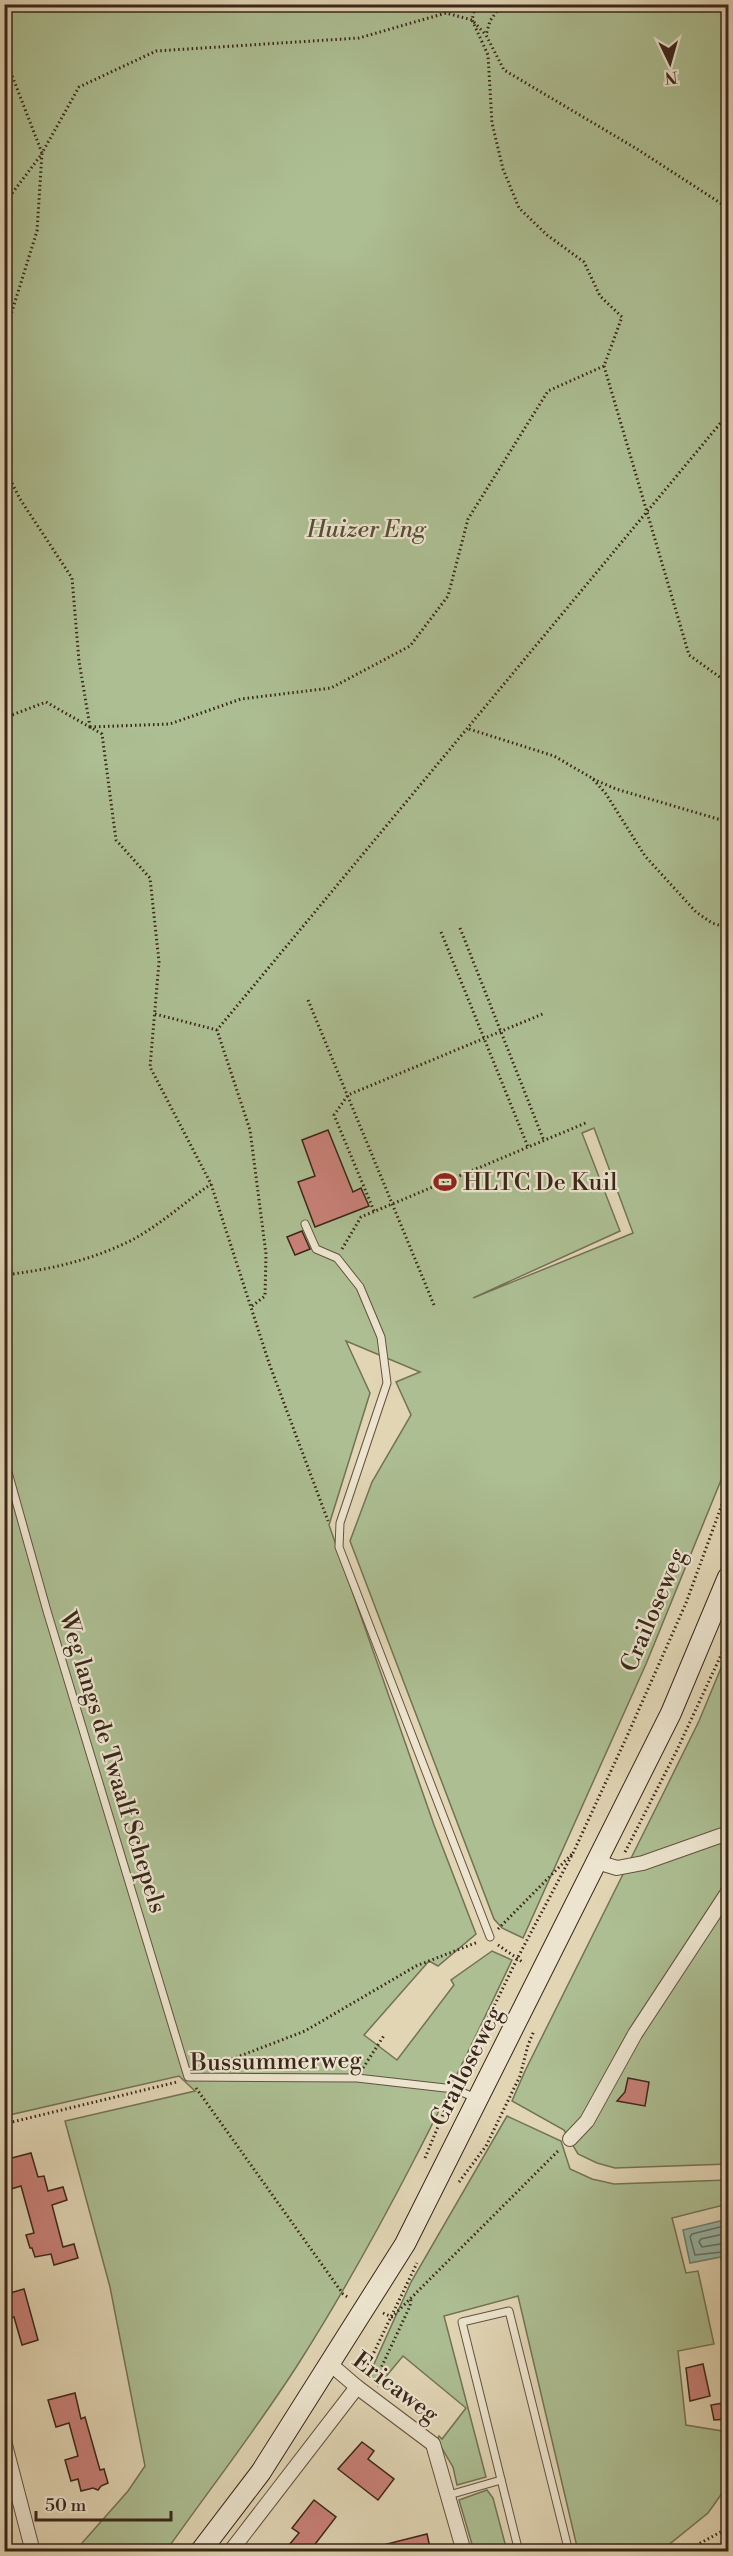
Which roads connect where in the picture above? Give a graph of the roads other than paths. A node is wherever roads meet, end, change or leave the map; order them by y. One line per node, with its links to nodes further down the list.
1 (305, 1224): 7 (lane)
2 (4, 1458): 8 (lane, Weg langs de Twaalf Schepels)
3 (729, 1577): 5 (main road, Crailoseweg)
4 (729, 1833): 5 (street)
5 (597, 1862): 9 (main road, Crailoseweg)
6 (729, 1892): 10 (street)
7 (490, 1937)
8 (188, 2077): 9 (lane, Bussummerweg)
9 (478, 2099): 11 (main road, Crailoseweg)
10 (570, 2139)
11 (329, 2363): 12 (street, Ericaweg); 17 (main road, Crailoseweg)
12 (357, 2387): 15 (street, Ericaweg); 18 (street)
13 (4, 2441): 16 (street)
14 (501, 2480): 15 (lane); 20 (lane); 21 (lane)
15 (449, 2496): 19 (street, Ericaweg)
16 (33, 2552)
17 (200, 2552)
18 (230, 2552)
19 (464, 2552)
20 (519, 2552)
21 (569, 2552)

